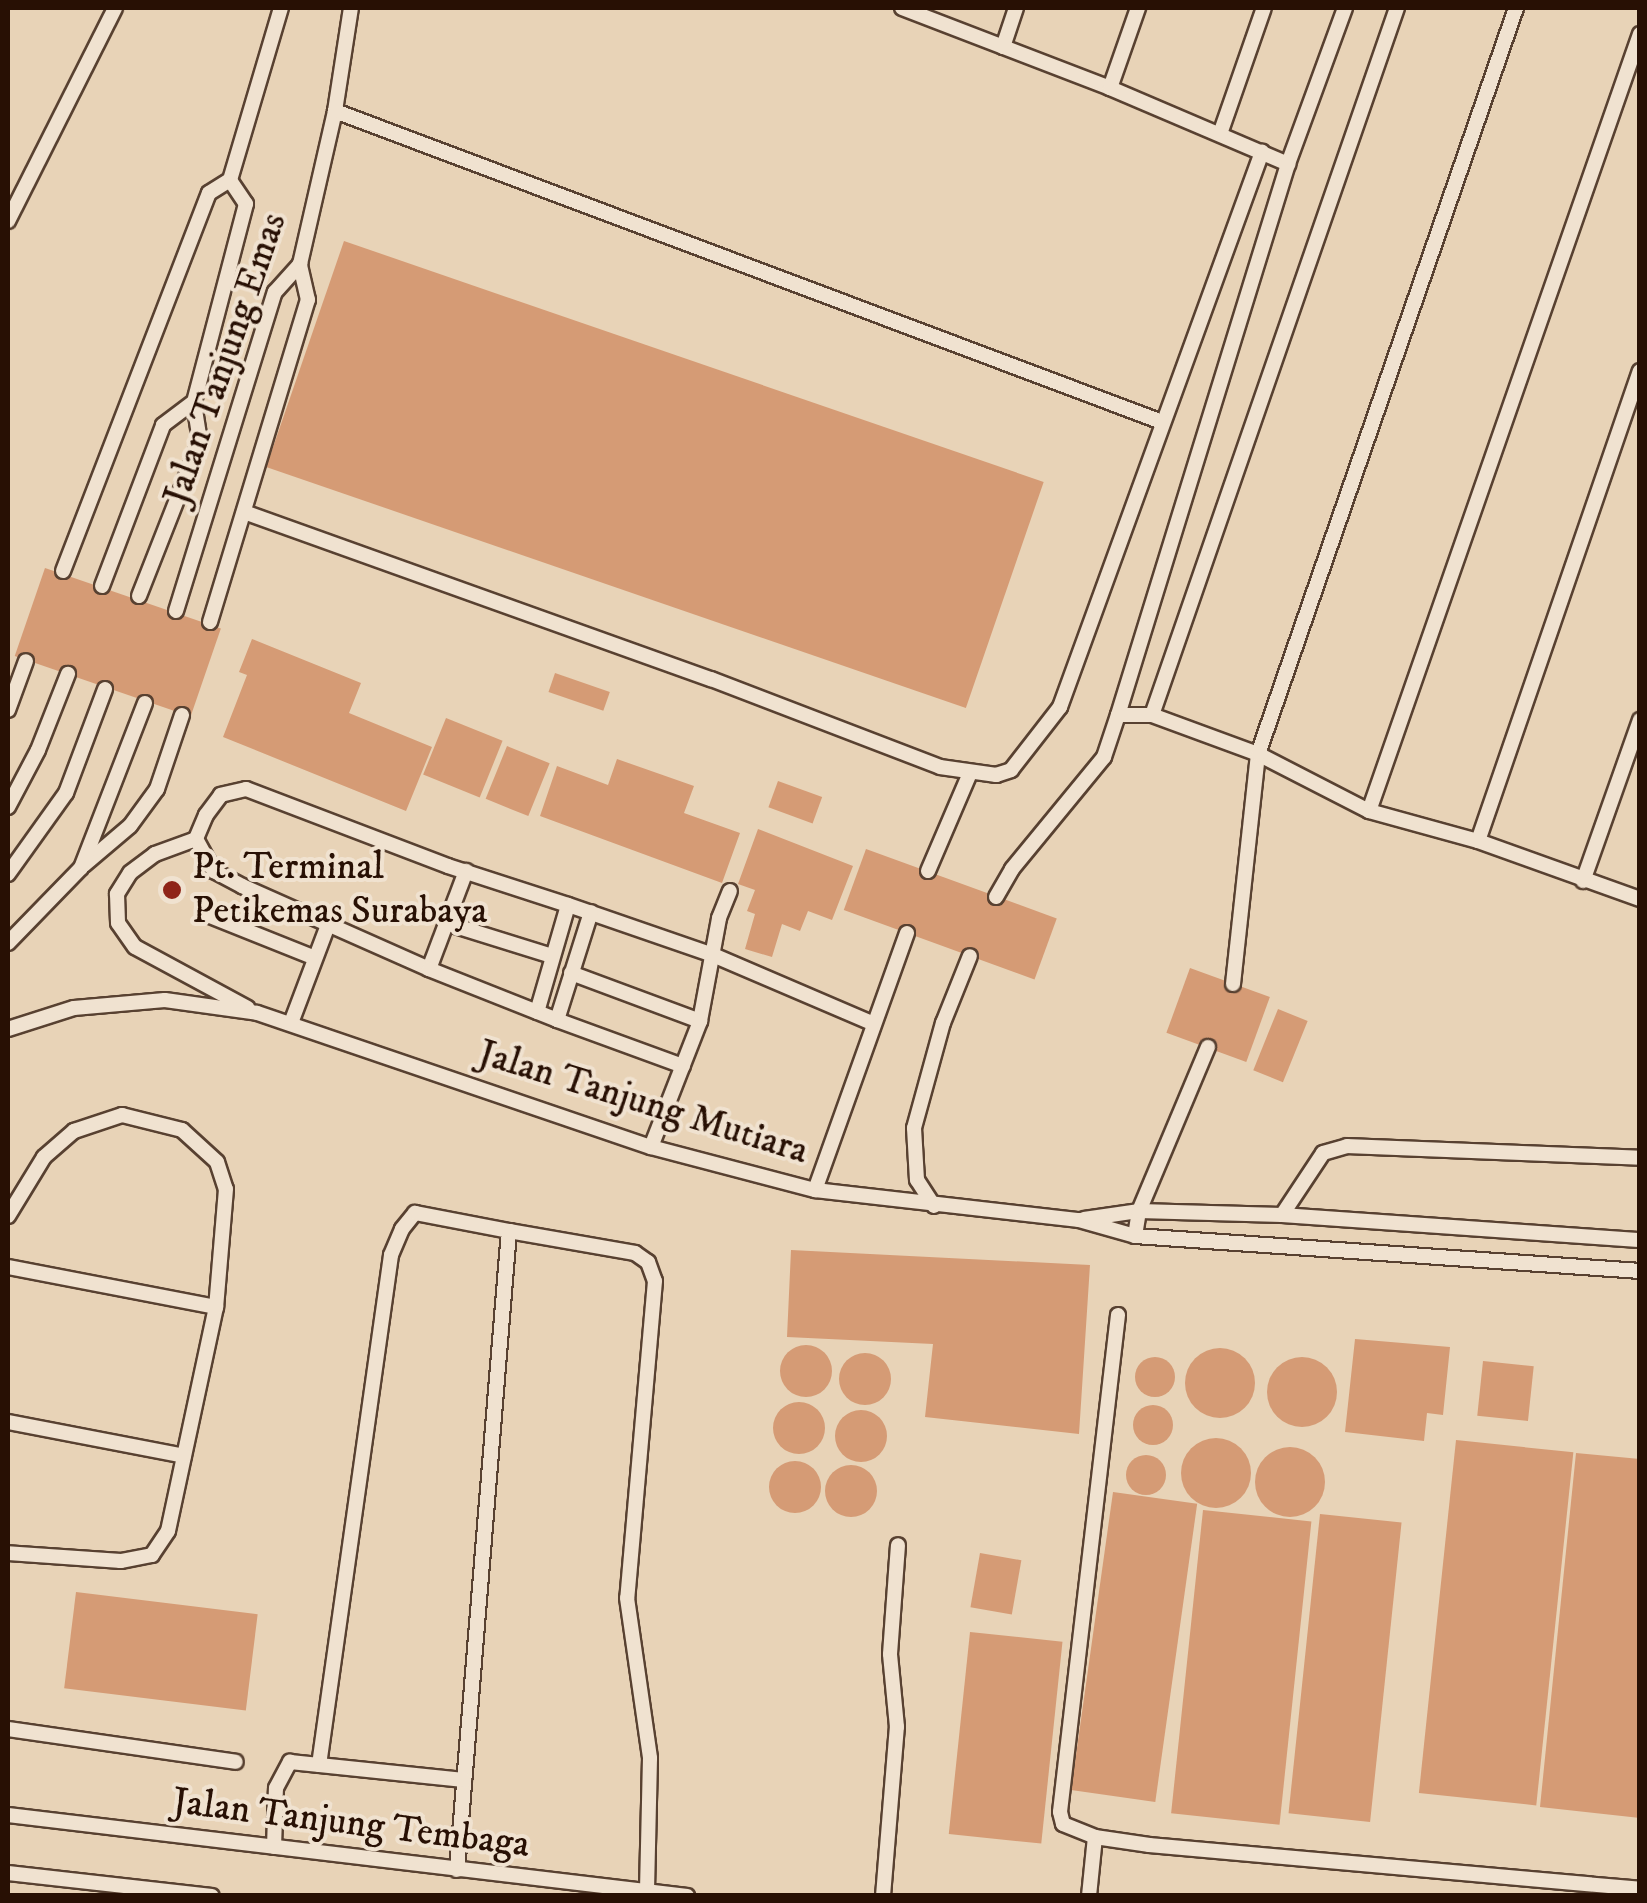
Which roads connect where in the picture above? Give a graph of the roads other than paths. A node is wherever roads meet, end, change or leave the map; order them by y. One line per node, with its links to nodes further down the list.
1 (114, 8): 19 (lane)
2 (281, 8): 18 (lane)
3 (351, 8): 14 (lane, Jalan Tanjung Emas)
4 (902, 8): 12 (lane)
5 (1016, 8): 12 (lane)
6 (1138, 8): 13 (lane)
7 (1264, 8): 15 (lane)
8 (1345, 8): 17 (lane)
9 (1397, 8): 37 (lane)
10 (1516, 8): 39 (lane)
11 (1640, 34): 42 (lane)
12 (1003, 47): 13 (lane)
13 (1110, 88): 15 (lane)
14 (334, 110): 20 (lane, Jalan Tanjung Emas); 23 (lane)
15 (1220, 134): 16 (lane)
16 (1262, 152): 17 (lane); 23 (lane)
17 (1288, 164): 36 (lane)
18 (230, 180): 22 (lane); 25 (lane)
19 (8, 221)
20 (300, 264): 24 (lane); 28 (lane, Jalan Tanjung Emas)
21 (1640, 371): 44 (lane)
22 (194, 402): 26 (lane); 27 (lane, Jalan Tanjung Emas)
23 (1162, 422): 40 (lane)
24 (244, 512): 29 (lane); 40 (lane)
25 (62, 571)
26 (102, 586)
27 (139, 596)
28 (176, 612)
29 (210, 622)
30 (26, 661): 34 (lane)
31 (68, 674): 41 (lane)
32 (105, 689): 48 (lane)
33 (144, 703): 45 (lane)
34 (8, 710)
35 (182, 715): 45 (lane)
36 (1118, 715): 37 (lane); 51 (lane)
37 (1152, 715): 39 (lane)
38 (1640, 720): 49 (lane)
39 (1258, 754): 42 (lane); 66 (lane)
40 (970, 773): 47 (lane)
41 (8, 807)
42 (1369, 811): 44 (lane)
43 (196, 839): 46 (lane); 57 (lane); 68 (lane, Jalan Tanjung Mutiara)
44 (1478, 842): 49 (lane)
45 (81, 868): 59 (lane)
46 (466, 871): 53 (lane); 56 (lane)
47 (928, 871)
48 (8, 874)
49 (1583, 881): 52 (lane)
50 (730, 891): 61 (lane)
51 (996, 897)
52 (1640, 899)
53 (568, 905): 54 (lane); 60 (lane)
54 (591, 912): 61 (lane); 65 (lane)
55 (205, 914): 63 (lane)
56 (446, 924): 60 (lane); 64 (lane)
57 (328, 925): 63 (lane); 64 (lane)
58 (906, 932): 72 (lane)
59 (8, 943)
60 (552, 956): 67 (lane)
61 (713, 956): 70 (lane); 72 (lane)
62 (970, 956): 79 (lane)
63 (315, 958): 71 (lane)
64 (429, 969): 67 (lane)
65 (572, 974): 69 (lane); 70 (lane)
66 (1233, 984)
67 (537, 1012): 69 (lane)
68 (257, 1013): 71 (lane, Jalan Tanjung Mutiara); 73 (lane, Jalan Tanjung Mutiara)
69 (556, 1020): 75 (lane)
70 (700, 1022): 75 (lane)
71 (291, 1023): 76 (lane, Jalan Tanjung Mutiara)
72 (874, 1024): 78 (lane)
73 (8, 1030)
74 (1208, 1047): 80 (lane)
75 (683, 1066): 76 (lane)
76 (651, 1147): 78 (lane, Jalan Tanjung Mutiara)
77 (1640, 1158): 82 (lane)
78 (815, 1190): 79 (lane, Jalan Tanjung Mutiara)
79 (934, 1206): 83 (lane, Jalan Tanjung Mutiara)
80 (1140, 1212): 82 (lane, Jalan Tanjung Mutiara); 83 (lane, Jalan Tanjung Mutiara); 85 (lane)
81 (8, 1216): 89 (lane)
82 (1282, 1216): 86 (lane, Jalan Tanjung Mutiara)
83 (1079, 1220): 85 (lane, Jalan Tanjung Mutiara)
84 (510, 1231): 97 (lane); 98 (lane); 105 (lane)
85 (1135, 1236): 88 (lane, Jalan Tanjung Mutiara)
86 (1640, 1240)
87 (8, 1267): 89 (lane)
88 (1640, 1271)
89 (216, 1306): 92 (lane)
90 (1118, 1315): 100 (lane)
91 (8, 1422): 92 (lane)
92 (184, 1456): 94 (lane)
93 (898, 1545): 108 (lane)
94 (8, 1553)
95 (8, 1729): 96 (lane)
96 (236, 1762)
97 (319, 1764): 98 (lane); 101 (lane)
98 (464, 1780): 102 (lane)
99 (8, 1814): 101 (lane, Jalan Tanjung Tembaga)
100 (1094, 1838): 104 (lane); 109 (lane)
101 (274, 1848): 102 (lane, Jalan Tanjung Tembaga)
102 (457, 1870): 105 (lane, Jalan Tanjung Tembaga)
103 (8, 1874): 106 (lane)
104 (1640, 1889)
105 (647, 1891): 107 (lane, Jalan Tanjung Tembaga)
106 (212, 1896)
107 (687, 1896)
108 (883, 1896)
109 (1089, 1896)

